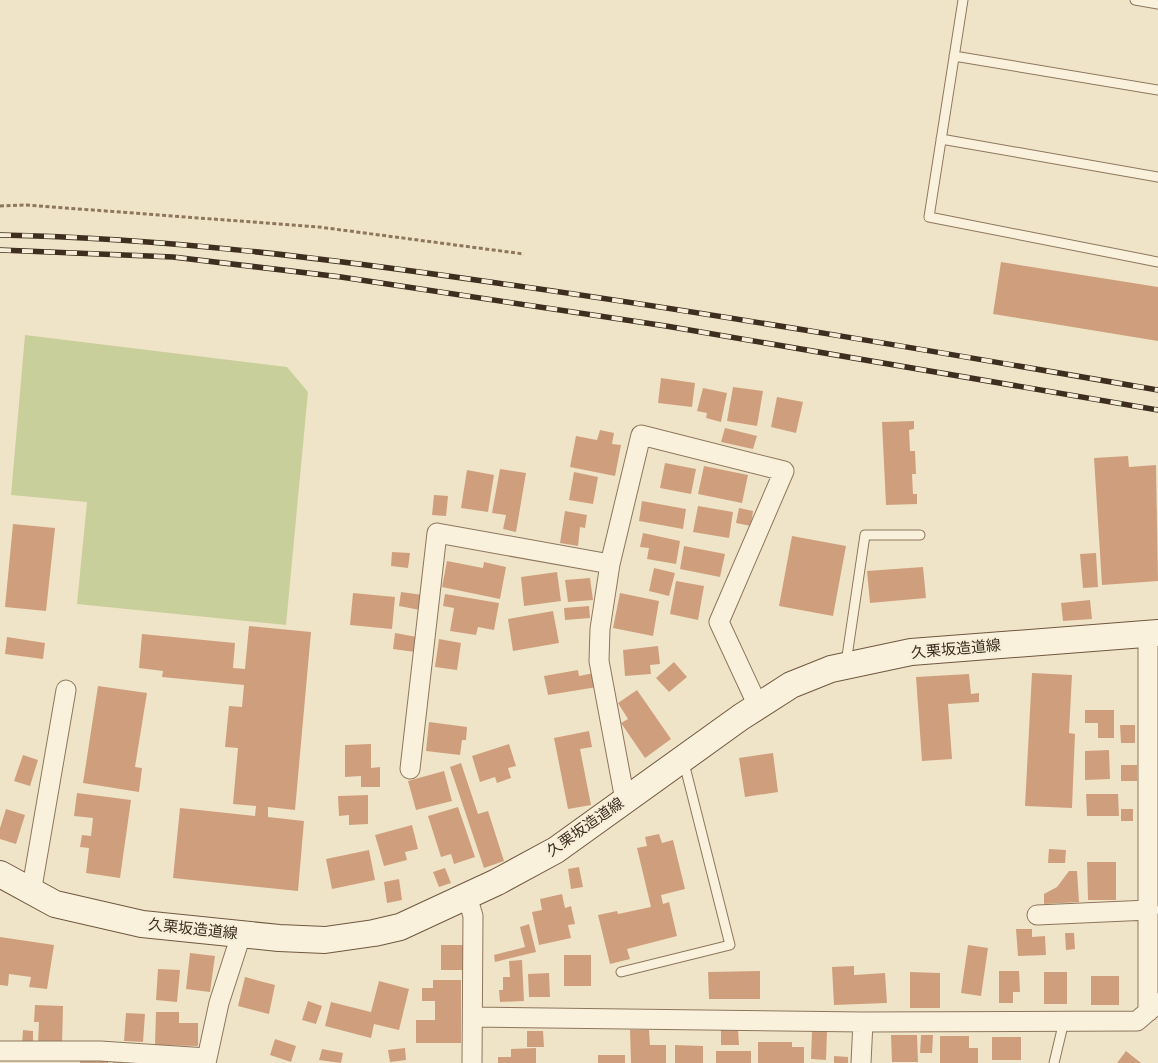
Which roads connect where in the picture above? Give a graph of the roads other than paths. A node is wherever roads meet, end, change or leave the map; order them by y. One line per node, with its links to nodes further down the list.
1 (963, 0): 4 (lane)
2 (1135, 0): 3 (lane)
3 (1158, 4)
4 (954, 56): 5 (lane); 6 (lane)
5 (1158, 90)
6 (941, 139): 7 (lane); 8 (lane)
7 (1158, 177)
8 (1158, 262)
9 (920, 535): 12 (lane)
10 (610, 564): 14 (street); 16 (street); 17 (street)
11 (1153, 633): 12 (main road, 久栗坂造道線); 20 (street)
12 (845, 666): 14 (main road, 久栗坂造道線)
13 (66, 690): 18 (street)
14 (758, 706): 15 (main road, 久栗坂造道線)
15 (683, 757): 17 (main road, 久栗坂造道線); 23 (lane)
16 (410, 769)
17 (625, 800): 19 (main road, 久栗坂造道線)
18 (11, 885): 22 (main road, 久栗坂造道線)
19 (467, 896): 22 (main road, 久栗坂造道線); 25 (street)
20 (1148, 910): 21 (street); 24 (street)
21 (1037, 915)
22 (241, 935): 29 (street)
23 (621, 972)
24 (1153, 1008): 26 (street)
25 (473, 1017): 27 (street); 30 (street)
26 (1064, 1021): 27 (street); 32 (lane)
27 (863, 1022): 31 (street)
28 (0, 1051): 29 (street)
29 (206, 1060)
30 (472, 1063)
31 (861, 1063)
32 (1054, 1063)

